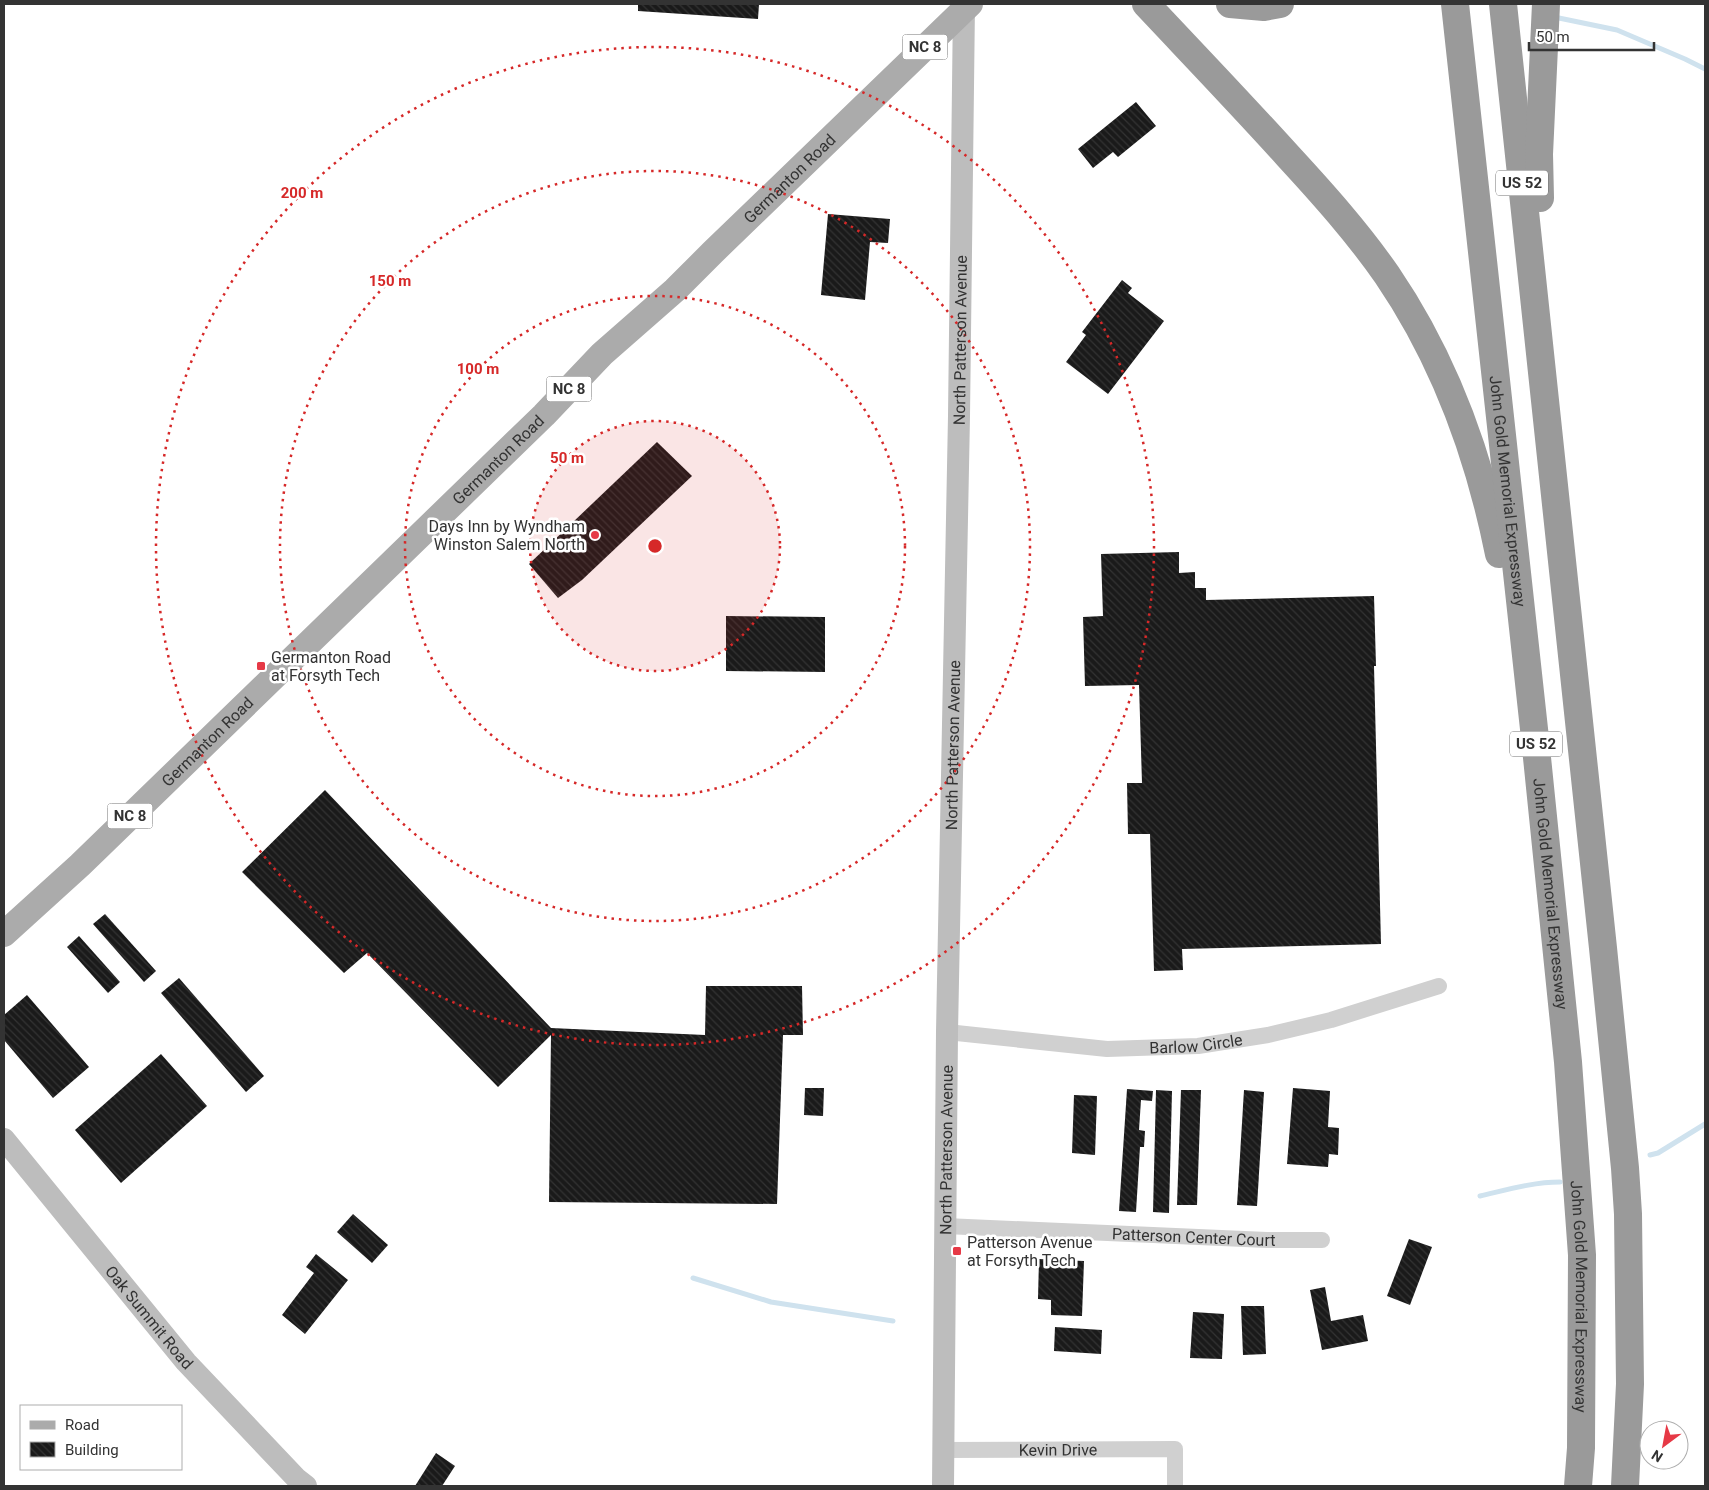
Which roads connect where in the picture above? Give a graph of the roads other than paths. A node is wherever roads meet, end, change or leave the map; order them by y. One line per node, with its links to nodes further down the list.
1 (1146, 4): 9 (highway)
2 (1230, 4): 3 (highway)
3 (1280, 4)
4 (1455, 4): 9 (highway, John Gold Memorial Expressway / US 52)
5 (1503, 4): 8 (highway, US 52)
6 (1546, 4): 8 (highway)
7 (966, 6): 10 (main road, Germanton Road / NC 8); 12 (main road, North Patterson Avenue)
8 (1542, 362): 21 (highway, US 52)
9 (1535, 738): 20 (highway, John Gold Memorial Expressway / US 52)
10 (4, 934)
11 (1439, 986): 12 (street, Barlow Circle)
12 (947, 1032): 14 (main road, North Patterson Avenue)
13 (4, 1139): 17 (main road, Oak Summit Road)
14 (945, 1226): 15 (street, Patterson Center Court); 16 (main road, North Patterson Avenue)
15 (1322, 1240)
16 (942, 1450): 18 (main road, North Patterson Avenue); 19 (street, Kevin Drive)
17 (306, 1486)
18 (943, 1486)
19 (1175, 1486)
20 (1578, 1486)
21 (1625, 1486)

